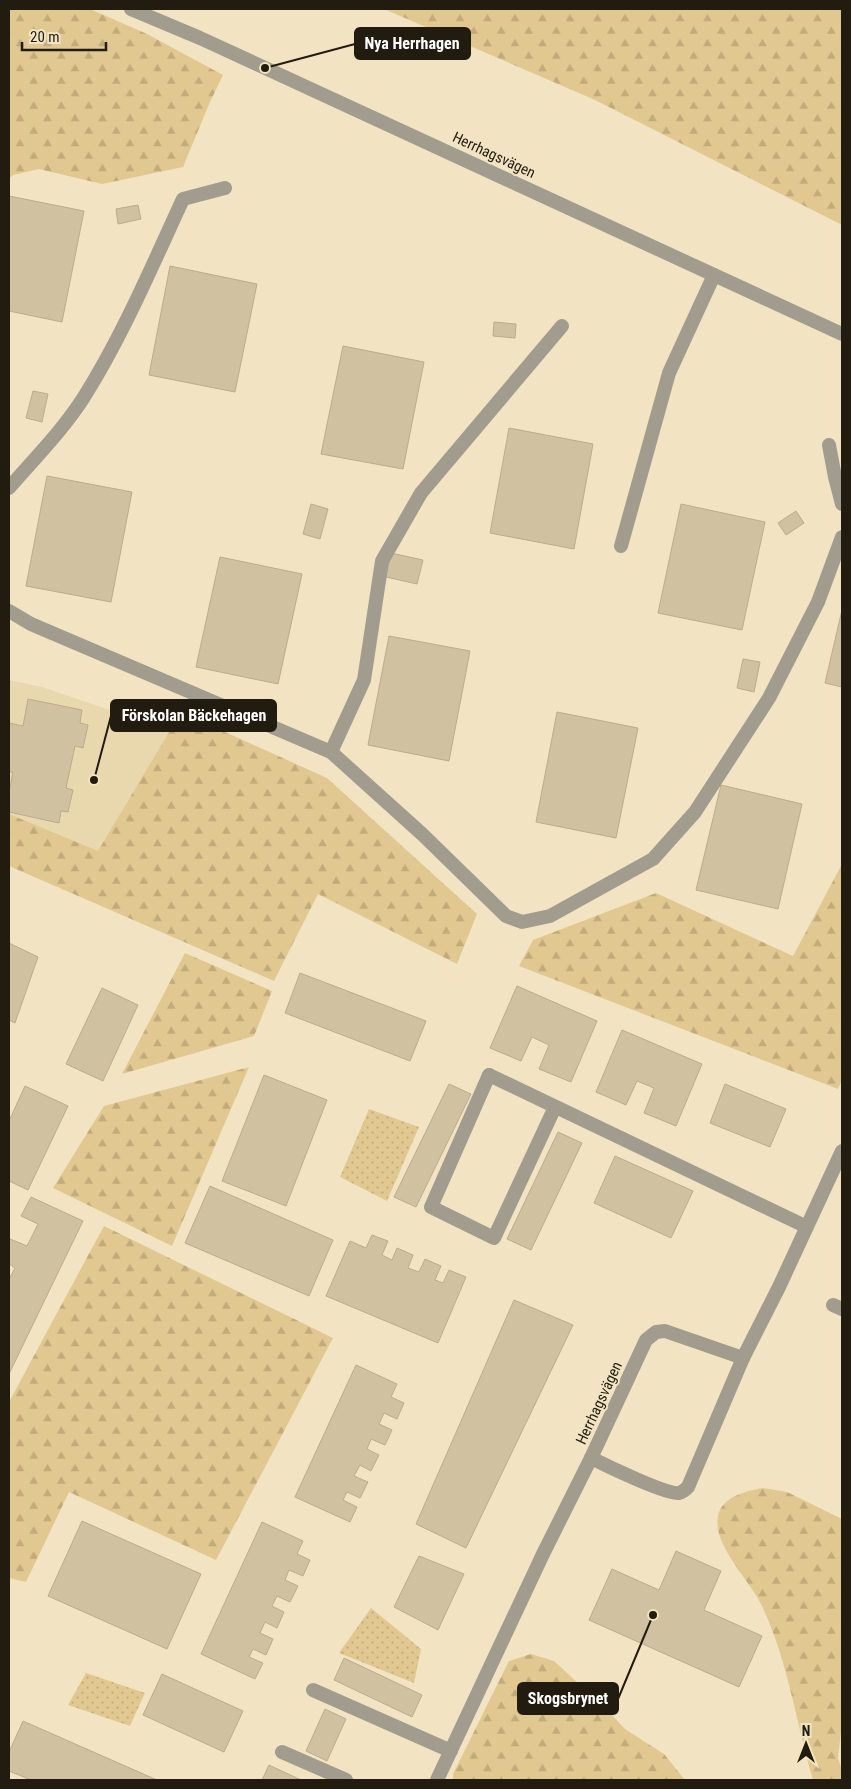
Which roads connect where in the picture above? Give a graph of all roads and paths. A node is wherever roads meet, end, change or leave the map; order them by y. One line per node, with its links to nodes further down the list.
1 (131, 9): 3 (street, Herrhagsvägen)
2 (225, 188): 7 (street)
3 (714, 275): 5 (street, Herrhagsvägen); 10 (street)
4 (562, 326): 12 (street)
5 (842, 334)
6 (829, 445): 8 (street)
7 (9, 488)
8 (842, 504)
9 (842, 537): 12 (street)
10 (621, 546)
11 (9, 611): 12 (street)
12 (331, 752)
13 (555, 1107): 13 (street); 15 (street)
14 (842, 1151): 15 (street)
15 (807, 1226): 16 (street)
16 (743, 1358): 17 (street, Herrhagsvägen); 17 (street)
17 (591, 1458): 19 (street, Herrhagsvägen)
18 (312, 1690): 19 (street)
19 (451, 1751): 22 (street, Herrhagsvägen)
20 (282, 1752): 21 (street)
21 (346, 1780)
22 (437, 1780)

